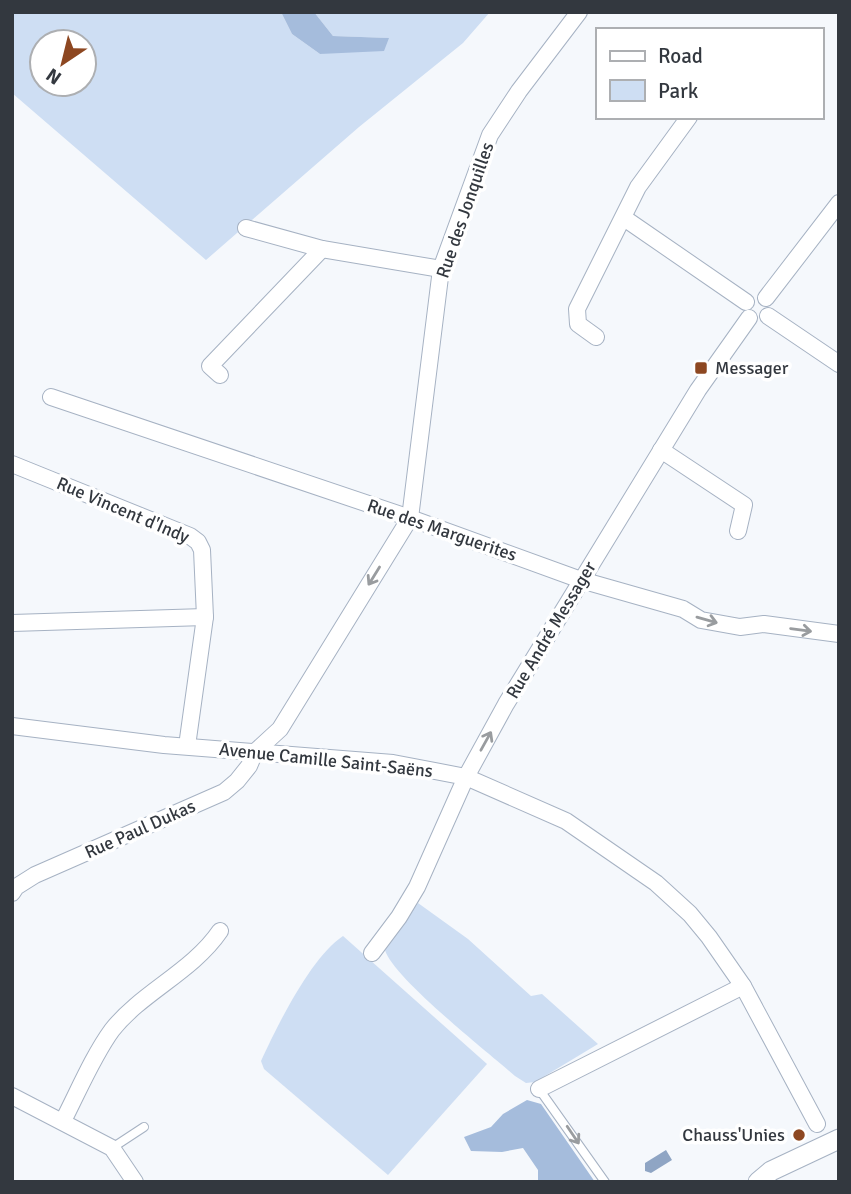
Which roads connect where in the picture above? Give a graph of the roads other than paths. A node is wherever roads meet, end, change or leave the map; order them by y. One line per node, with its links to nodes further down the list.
1 (579, 12): 7 (street, Rue des Jonquilles)
2 (688, 119): 4 (street)
3 (839, 203): 8 (street)
4 (624, 218): 9 (street); 11 (street)
5 (246, 228): 6 (street)
6 (323, 249): 7 (street); 13 (street)
7 (441, 269): 17 (street, Rue des Jonquilles)
8 (765, 298): 9 (street); 10 (street)
9 (747, 310): 10 (street); 15 (street, Rue André Messager)
10 (768, 316): 12 (street)
11 (596, 337)
12 (839, 365)
13 (220, 375)
14 (51, 397): 17 (street, Rue des Marguerites)
15 (661, 450): 18 (street); 19 (street, Rue André Messager)
16 (12, 464): 20 (street, Rue Vincent d'Indy)
17 (410, 519): 19 (street, Rue des Marguerites); 24 (street, Rue Paul Dukas, one-way to 24)
18 (738, 531)
19 (581, 580): 22 (street, Rue des Marguerites, one-way to 22); 28 (street, Rue André Messager, one-way to 19)
20 (205, 617): 21 (street); 25 (street, Rue Vincent d'Indy)
21 (12, 622)
22 (839, 634)
23 (12, 726): 25 (street, Avenue Camille Saint-Saëns)
24 (280, 729): 26 (street, Rue Paul Dukas); 27 (street)
25 (187, 746): 26 (street, Avenue Camille Saint-Saëns)
26 (255, 752): 27 (street, Avenue Camille Saint-Saëns); 29 (street, Rue Paul Dukas)
27 (285, 755): 28 (street, Avenue Camille Saint-Saëns)
28 (466, 777): 31 (street, Rue André Messager); 32 (street, Avenue Camille Saint-Saëns)
29 (14, 889)
30 (220, 931): 35 (street)
31 (372, 953)
32 (743, 986): 33 (street); 36 (street, Avenue Camille Saint-Saëns)
33 (539, 1089): 41 (lane, one-way to 41)
34 (12, 1096): 35 (street)
35 (63, 1121): 39 (street)
36 (817, 1124)
37 (144, 1127): 39 (lane)
38 (839, 1139): 42 (street)
39 (112, 1148): 40 (street)
40 (135, 1182)
41 (605, 1182)
42 (758, 1182)

